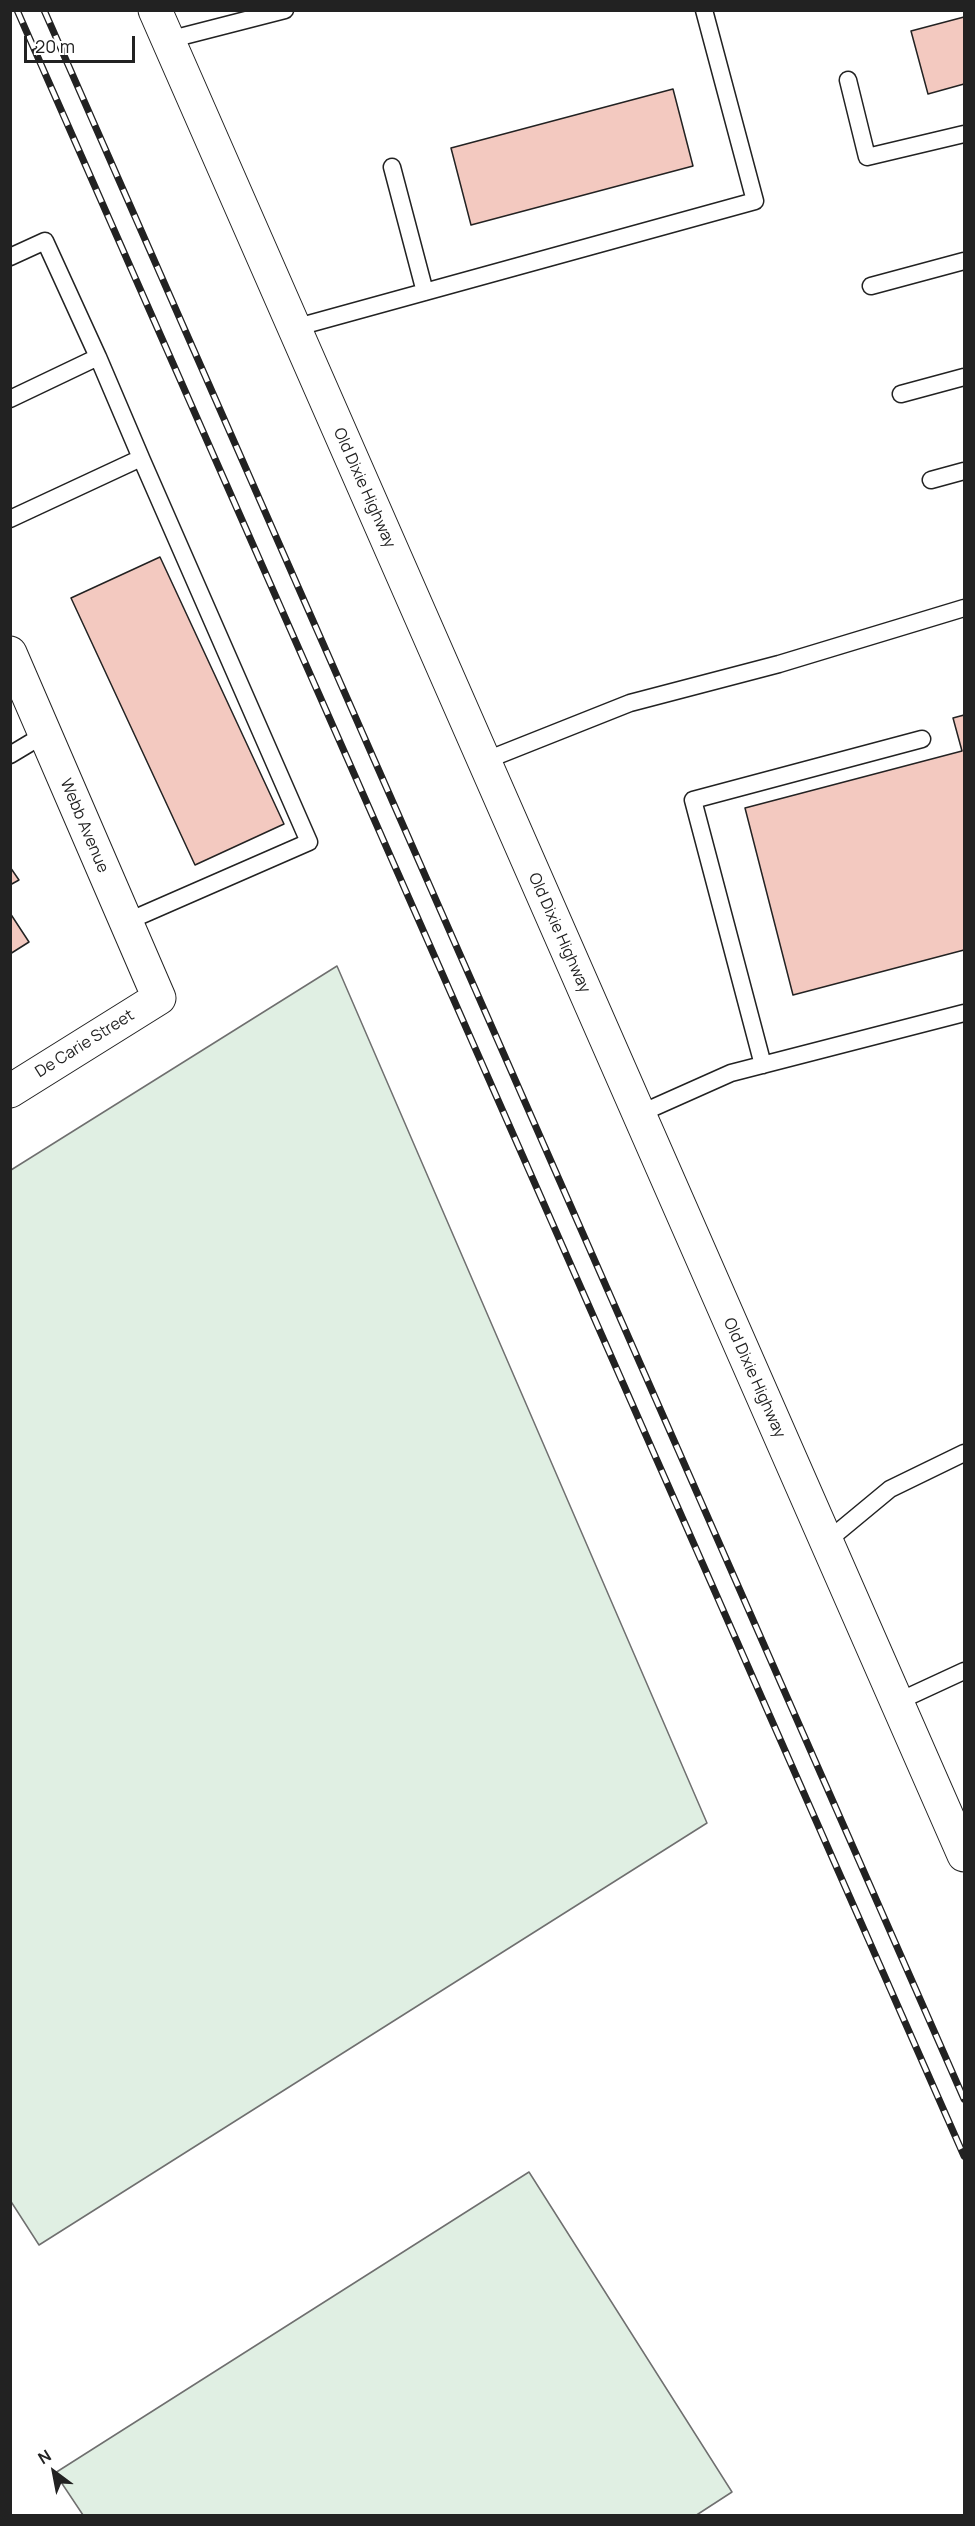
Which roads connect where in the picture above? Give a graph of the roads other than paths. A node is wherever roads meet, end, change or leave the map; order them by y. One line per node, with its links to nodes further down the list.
1 (155, 10): 4 (street, Old Dixie Highway)
2 (285, 10): 4 (lane)
3 (704, 10): 11 (lane)
4 (168, 40): 12 (street, Old Dixie Highway)
5 (848, 80): 6 (lane)
6 (964, 134)
7 (392, 167): 11 (lane)
8 (10, 257): 13 (lane)
9 (964, 261): 10 (lane)
10 (871, 286)
11 (425, 292): 12 (lane)
12 (294, 328): 26 (street, Old Dixie Highway)
13 (98, 357): 16 (lane); 17 (lane)
14 (964, 377): 15 (lane)
15 (901, 394)
16 (10, 399)
17 (141, 458): 20 (lane); 27 (lane)
18 (964, 471): 19 (lane)
19 (930, 480)
20 (10, 519)
21 (964, 609): 26 (lane)
22 (10, 653): 23 (street, Webb Avenue)
23 (45, 734): 25 (lane); 27 (street, Webb Avenue)
24 (922, 739): 30 (lane)
25 (10, 755)
26 (484, 761): 32 (street, Old Dixie Highway)
27 (126, 922): 28 (street, Webb Avenue)
28 (159, 998): 31 (street, De Carie Street)
29 (964, 1013): 30 (lane)
30 (763, 1065): 32 (lane)
31 (10, 1091)
32 (639, 1114): 34 (street, Old Dixie Highway)
33 (964, 1452): 34 (lane)
34 (826, 1542): 36 (street, Old Dixie Highway)
35 (964, 1671): 36 (lane)
36 (897, 1702): 37 (street, Old Dixie Highway)
37 (963, 1848)

